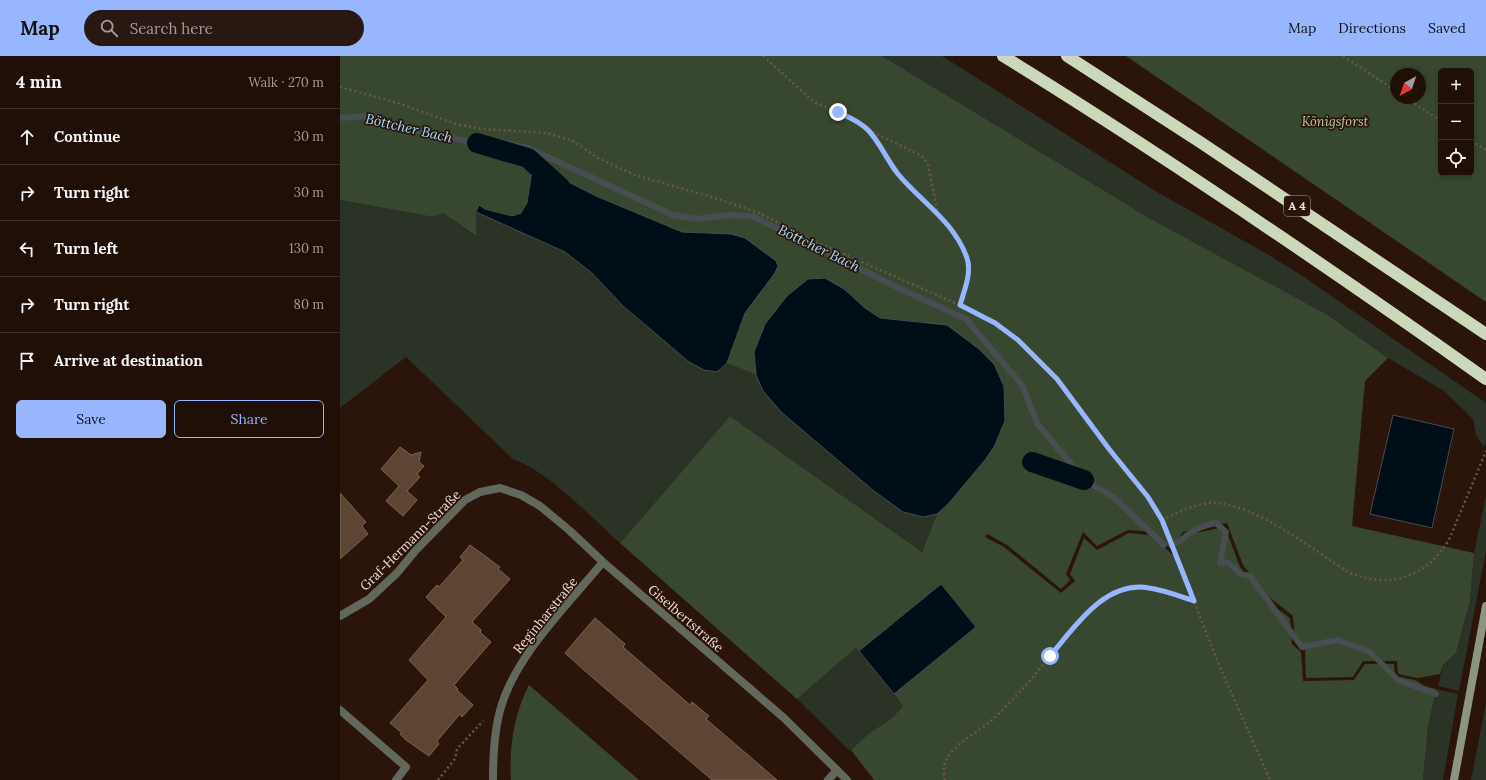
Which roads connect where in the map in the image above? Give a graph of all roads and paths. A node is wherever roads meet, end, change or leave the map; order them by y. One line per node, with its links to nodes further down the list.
1 (763, 56): 9 (path)
2 (1003, 56): 15 (highway, A 4)
3 (1067, 56): 14 (highway, A 4)
4 (1343, 56): 6 (path)
5 (340, 87): 13 (path)
6 (1390, 87)
7 (1415, 104): 8 (path)
8 (1438, 119)
9 (868, 130): 12 (path); 12 (path)
10 (1474, 143): 11 (path)
11 (1486, 150)
12 (938, 213): 13 (path)
13 (960, 305): 18 (path)
14 (1486, 334)
15 (1486, 379)
16 (1486, 451): 18 (path)
17 (500, 488): 19 (street, Giselbertstraße); 22 (street, Graf-Hermann-Straße)
18 (1162, 520): 20 (path)
19 (603, 562): 23 (street, Reginharstraße); 25 (street, Giselbertstraße)
20 (1194, 601): 31 (path); 32 (path)
21 (1486, 606): 33 (main road)
22 (340, 616)
23 (502, 704): 27 (path); 28 (street, Reginharstraße)
24 (340, 710): 26 (street)
25 (837, 770): 29 (street); 30 (street, Giselbertstraße)
26 (396, 780)
27 (438, 780)
28 (493, 780)
29 (828, 780)
30 (848, 780)
31 (945, 780)
32 (1270, 780)
33 (1454, 780)

